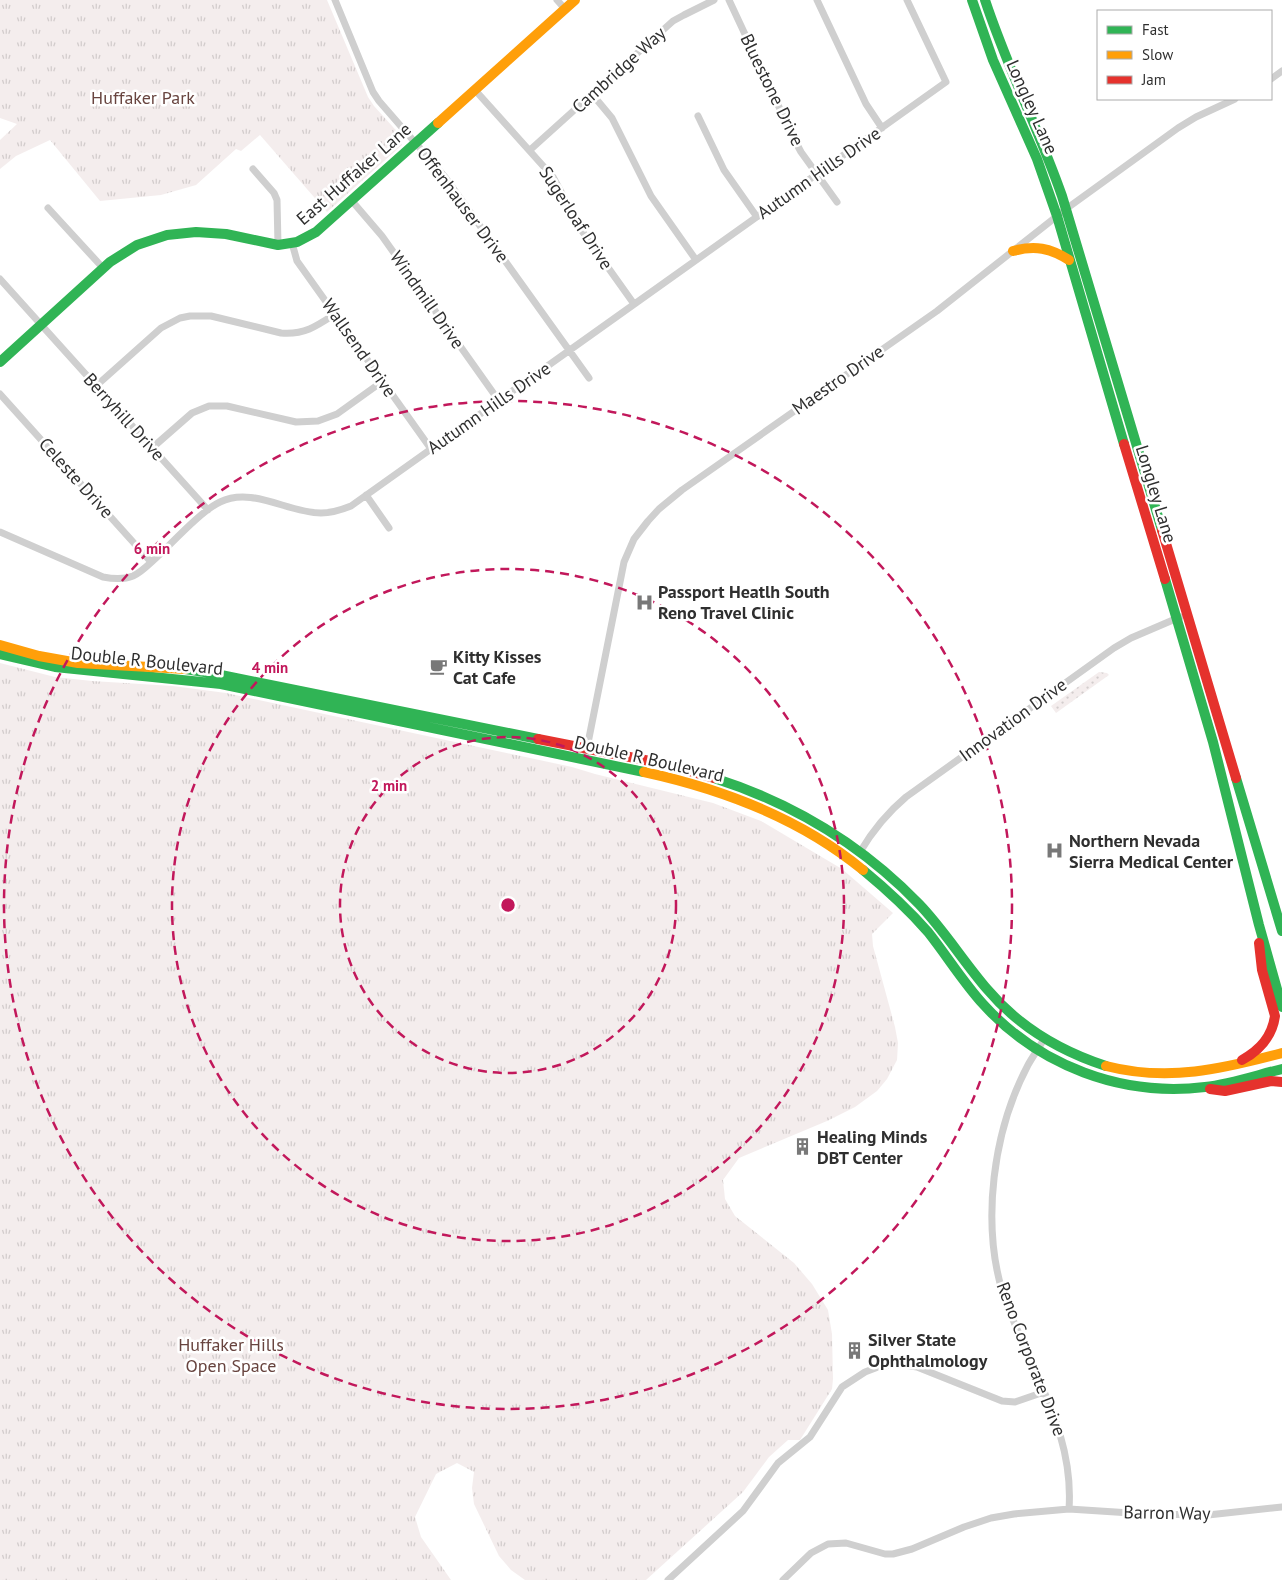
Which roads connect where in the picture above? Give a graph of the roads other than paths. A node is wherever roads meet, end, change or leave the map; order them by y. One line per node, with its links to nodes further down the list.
1 (335, 0): 16 (street, Offenhauser Drive)
2 (557, 0): 10 (street)
3 (575, 0): 10 (main road, East Huffaker Lane)
4 (714, 0): 12 (street, Cambridge Way)
5 (728, 0): 19 (street, Bluestone Drive)
6 (817, 0): 15 (street)
7 (907, 0): 15 (street, Autumn Hills Drive)
8 (985, 0): 23 (main road, Longley Lane)
9 (973, 2): 24 (main road, Longley Lane)
10 (565, 9): 11 (main road, East Huffaker Lane)
11 (475, 90): 16 (main road, East Huffaker Lane); 17 (street, Sugerloaf Drive)
12 (592, 94): 17 (street, Cambridge Way); 29 (street)
13 (1233, 100): 23 (street, Maestro Drive)
14 (698, 116): 25 (street)
15 (882, 128): 19 (street, Autumn Hills Drive)
16 (416, 143): 20 (main road, East Huffaker Lane); 36 (street, Offenhauser Drive)
17 (530, 150): 33 (street, Sugerloaf Drive)
18 (253, 169): 27 (street)
19 (817, 174): 21 (street, Bluestone Drive); 25 (street, Autumn Hills Drive)
20 (352, 201): 26 (main road, East Huffaker Lane); 42 (street, Windmill Drive)
21 (837, 202)
22 (48, 208): 31 (street)
23 (1066, 209): 24 (street, Maestro Drive); 50 (main road, Longley Lane)
24 (1057, 216): 28 (street, Maestro Drive); 30 (main road, Longley Lane)
25 (757, 217): 29 (street, Autumn Hills Drive)
26 (292, 243): 27 (main road, East Huffaker Lane); 34 (street, Wallsend Drive)
27 (278, 245): 31 (main road, East Huffaker Lane)
28 (1013, 251): 30 (main road); 54 (street, Maestro Drive)
29 (696, 260): 33 (street, Autumn Hills Drive)
30 (1070, 260): 51 (main road, Longley Lane)
31 (103, 268): 35 (main road, East Huffaker Lane)
32 (0, 279): 35 (street, Berryhill Drive)
33 (634, 304): 36 (street, Autumn Hills Drive)
34 (335, 314): 39 (street, Wallsend Drive); 40 (street)
35 (42, 324): 37 (main road, East Huffaker Lane); 40 (street, Berryhill Drive)
36 (569, 351): 38 (street, Offenhauser Drive); 42 (street, Autumn Hills Drive)
37 (0, 362)
38 (589, 378)
39 (383, 381): 43 (street); 44 (street, Wallsend Drive)
40 (96, 386): 43 (street, Berryhill Drive)
41 (0, 394): 49 (street, Celeste Drive)
42 (499, 401): 44 (street, Autumn Hills Drive)
43 (152, 448): 46 (street, Berryhill Drive)
44 (431, 449): 45 (street, Autumn Hills Drive)
45 (366, 495): 46 (street, Autumn Hills Drive); 47 (street)
46 (208, 510): 49 (street, Autumn Hills Drive)
47 (389, 528)
48 (0, 532): 49 (street, Autumn Hills Drive)
49 (151, 562)
50 (1188, 614): 51 (street, Innovation Drive); 58 (main road, Longley Lane)
51 (1176, 619): 56 (street, Innovation Drive); 57 (main road, Longley Lane)
52 (0, 645): 54 (main road, Double R Boulevard)
53 (0, 654): 55 (main road, Double R Boulevard)
54 (587, 749): 55 (street, Maestro Drive); 56 (main road, Double R Boulevard)
55 (584, 760): 61 (main road, Double R Boulevard)
56 (860, 852): 60 (main road, Double R Boulevard)
57 (1259, 925): 59 (main road, Longley Lane); 63 (main road)
58 (1282, 931)
59 (1282, 1007)
60 (1044, 1040): 61 (street, Reno Corporate Drive); 63 (main road, Double R Boulevard)
61 (1037, 1050): 66 (main road, Double R Boulevard); 67 (street, Reno Corporate Drive)
62 (1282, 1053): 63 (main road, Double R Boulevard)
63 (1230, 1066)
64 (1282, 1069): 66 (main road, Double R Boulevard)
65 (1282, 1082): 66 (main road)
66 (1194, 1088)
67 (1044, 1392): 69 (street, Reno Corporate Drive); 70 (street)
68 (1282, 1507): 69 (street, Barron Way)
69 (1070, 1509): 71 (street, Barron Way)
70 (668, 1580)
71 (784, 1580)

